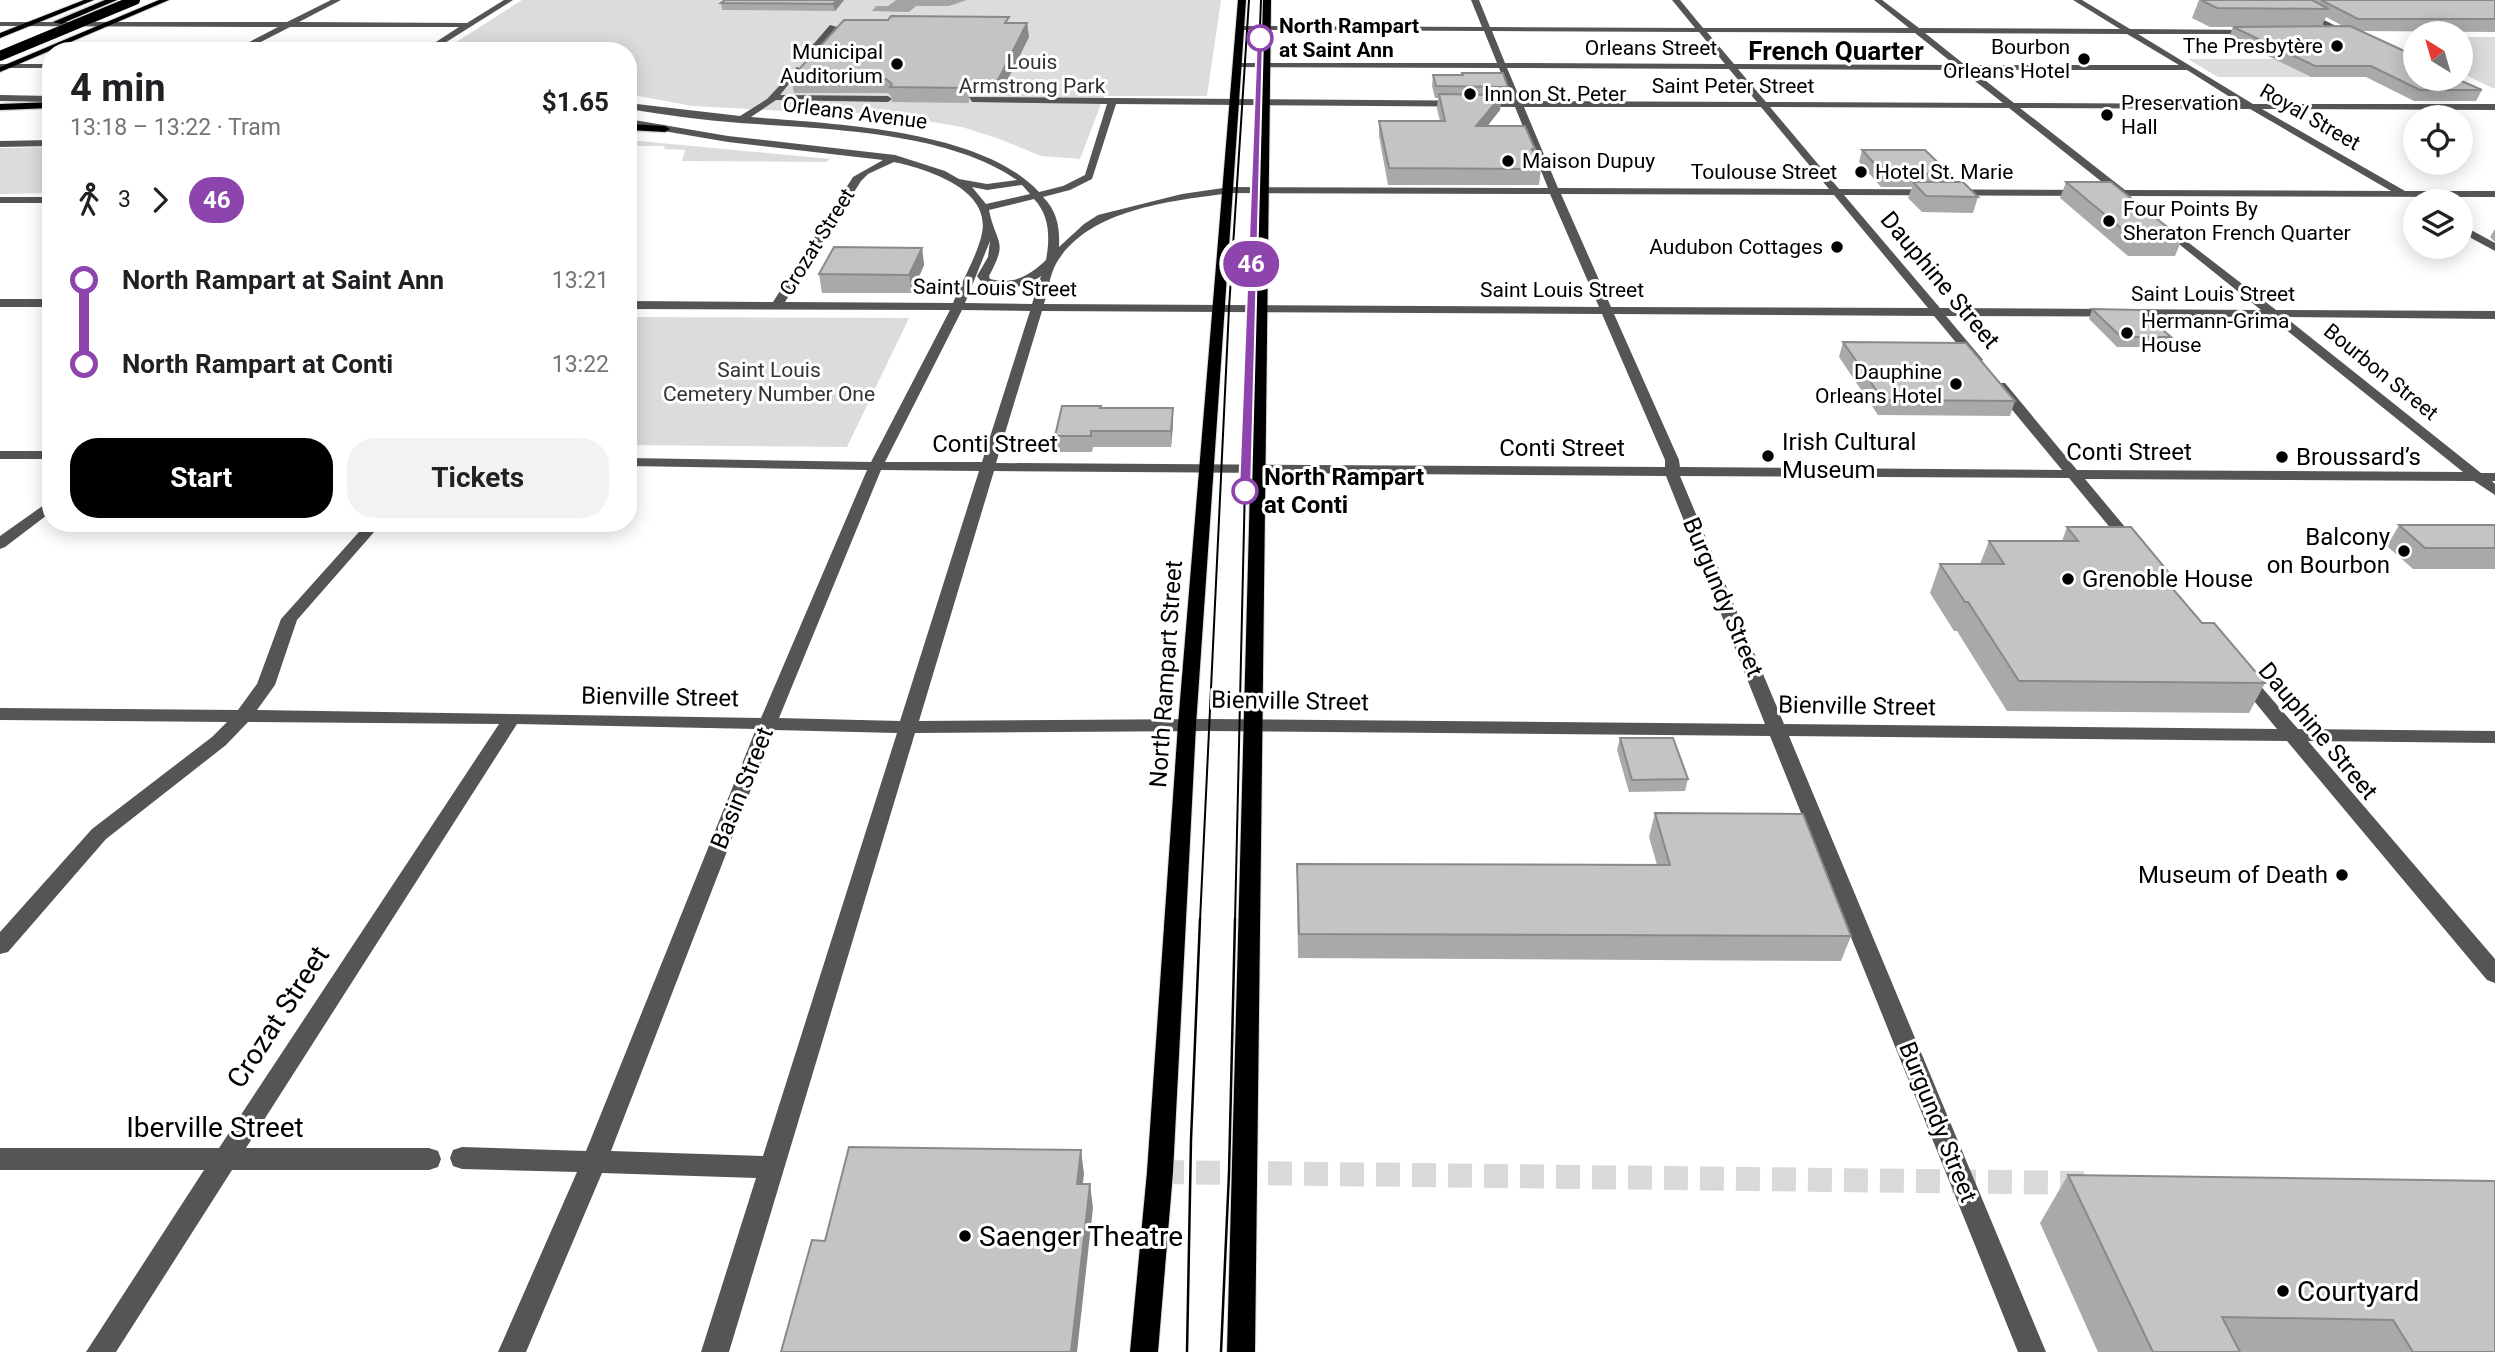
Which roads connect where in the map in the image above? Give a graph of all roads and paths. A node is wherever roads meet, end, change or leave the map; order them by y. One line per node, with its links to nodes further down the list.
1 (90, 0): 19 (main road)
2 (99, 0): 17 (highway)
3 (113, 0): 17 (highway)
4 (135, 0): 38 (highway, bridge)
5 (164, 0): 20 (main road)
6 (337, 0): 21 (street)
7 (509, 0): 22 (street)
8 (1242, 0): 24 (main road, North Rampart Street)
9 (1267, 0): 25 (main road)
10 (1475, 0): 26 (street, Burgundy Street)
11 (1676, 0): 27 (street, Dauphine Street)
12 (1878, 0): 28 (street)
13 (2077, 0): 29 (street, Royal Street)
14 (2278, 0): 15 (street)
15 (2287, 4): 16 (street); 31 (street)
16 (2314, 4)
17 (58, 22): 36 (highway)
18 (0, 24): 19 (street)
19 (30, 24): 20 (street); 32 (main road)
20 (108, 24): 21 (street); 33 (main road)
21 (289, 24): 22 (street); 34 (street)
22 (468, 25): 35 (street)
23 (833, 27): 41 (street)
24 (1240, 29): 25 (street); 42 (main road, North Rampart Street)
25 (1266, 29): 26 (street); 43 (main road)
26 (1487, 29): 27 (street); 44 (street, Burgundy Street)
27 (1702, 30): 28 (street); 46 (street, Dauphine Street)
28 (1917, 31): 29 (street); 48 (street)
29 (2131, 32): 30 (street); 49 (street, Royal Street)
30 (2266, 32)
31 (2320, 32)
32 (0, 36)
33 (65, 42)
34 (254, 42)
35 (441, 42)
36 (0, 46)
37 (42, 52): 39 (main road)
38 (0, 57): 39 (street)
39 (29, 57): 40 (street); 47 (main road)
40 (42, 57)
41 (806, 58)
42 (1237, 65): 43 (street, Orleans Street); 57 (main road, North Rampart Street)
43 (1266, 65): 44 (street, Orleans Street); 58 (main road)
44 (1503, 65): 46 (street, Orleans Street); 59 (street, Burgundy Street)
45 (42, 66): 47 (street)
46 (1732, 66): 48 (street, Orleans Street); 60 (street, Dauphine Street)
47 (3, 67)
48 (1963, 67): 49 (street, Orleans Street); 62 (street)
49 (2191, 68): 63 (street, Royal Street)
50 (797, 69): 51 (street)
51 (773, 97): 54 (street); 67 (street)
52 (0, 98): 53 (street)
53 (42, 99)
54 (888, 99)
55 (972, 99): 56 (street, Saint Peter Street)
56 (1112, 101): 57 (street, Saint Peter Street); 84 (street)
57 (1235, 103): 58 (street, Saint Peter Street); 79 (main road, North Rampart Street)
58 (1265, 103): 59 (street, Saint Peter Street); 78 (main road)
59 (1519, 104): 60 (street, Saint Peter Street); 80 (street, Burgundy Street)
60 (1763, 104): 62 (street, Saint Peter Street); 81 (street, Dauphine Street)
61 (42, 105): 64 (highway)
62 (2011, 105): 63 (street, Saint Peter Street); 82 (street)
63 (2252, 106): 65 (street, Saint Peter Street); 83 (street, Royal Street)
64 (0, 107)
65 (2495, 107)
66 (637, 108): 67 (street, Orleans Avenue)
67 (741, 120): 77 (street, Orleans Avenue)
68 (637, 124): 70 (street, Orleans Avenue)
69 (637, 128): 70 (highway)
70 (664, 129): 72 (street, Orleans Avenue)
71 (637, 135): 72 (street)
72 (728, 139): 75 (street, Orleans Avenue)
73 (42, 143): 74 (street)
74 (0, 144)
75 (895, 158): 76 (street, Orleans Avenue); 101 (street, Crozat Street)
76 (957, 181): 77 (street); 91 (street, Orleans Avenue)
77 (1025, 182): 84 (street, Orleans Avenue)
78 (1263, 189): 79 (street, Toulouse Street); 80 (street, Toulouse Street); 106 (main road)
79 (1230, 190): 96 (street, Toulouse Street); 105 (main road, North Rampart Street)
80 (1554, 190): 81 (street, Toulouse Street); 107 (street, Burgundy Street)
81 (1837, 191): 82 (street, Toulouse Street); 108 (street, Dauphine Street)
82 (2122, 193): 85 (street, Toulouse Street); 90 (street)
83 (2403, 193)
84 (1037, 194): 91 (street); 96 (street, Orleans Avenue)
85 (2403, 194)
86 (2473, 194): 87 (street, Toulouse Street)
87 (2495, 194)
88 (0, 200): 89 (street)
89 (42, 200)
90 (2133, 201)
91 (984, 208): 93 (street)
92 (2155, 219): 110 (street, Bourbon Street)
93 (988, 228): 96 (street, Toulouse Street); 102 (street, Basin Street)
94 (2473, 235): 95 (street)
95 (2495, 248)
96 (1052, 259): 104 (street)
97 (0, 303): 98 (street)
98 (16, 303): 99 (street); 109 (street)
99 (42, 303)
100 (637, 305): 101 (street, Saint Louis Street)
101 (777, 306): 102 (street, Saint Louis Street)
102 (958, 306): 103 (street, Saint Louis Street); 112 (street, Basin Street)
103 (1003, 307): 104 (street, Saint Louis Street); 112 (street)
104 (1037, 308): 105 (street, Saint Louis Street); 117 (street)
105 (1218, 308): 106 (street, Saint Louis Street); 118 (main road, North Rampart Street)
106 (1261, 308): 107 (street, Saint Louis Street); 119 (main road)
107 (1606, 310): 108 (street, Saint Louis Street); 120 (street, Burgundy Street)
108 (1937, 312): 110 (street, Saint Louis Street); 121 (street, Dauphine Street)
109 (0, 313)
110 (2275, 314): 111 (street, Saint Louis Street); 122 (street, Bourbon Street)
111 (2495, 315)
112 (951, 322): 116 (street, Basin Street)
113 (0, 455): 114 (street)
114 (42, 455)
115 (637, 462): 116 (street, Conti Street)
116 (876, 466): 117 (street, Conti Street); 133 (street, Basin Street)
117 (988, 467): 118 (street, Conti Street); 136 (street)
118 (1209, 468): 119 (street, Conti Street); 134 (main road, North Rampart Street)
119 (1258, 468): 120 (street, Conti Street); 135 (main road)
120 (1671, 471): 121 (street, Conti Street); 137 (street, Burgundy Street)
121 (2073, 474): 122 (street, Conti Street); 128 (street, Dauphine Street)
122 (2477, 477): 123 (street, Conti Street); 124 (street, Bourbon Street)
123 (2495, 477)
124 (2495, 491)
125 (42, 511): 127 (street)
126 (367, 532): 131 (street)
127 (0, 544)
128 (2142, 556)
129 (2237, 670): 138 (street, Dauphine Street)
130 (0, 714): 131 (street, Bienville Street)
131 (243, 716): 132 (street, Bienville Street); 140 (street)
132 (512, 718): 133 (street, Bienville Street); 142 (street, Crozat Street)
133 (767, 724): 136 (street, Bienville Street); 146 (street, Basin Street)
134 (1187, 725): 135 (street, Bienville Street); 136 (street, Bienville Street); 151 (main road, North Rampart Street)
135 (1253, 725): 137 (street, Bienville Street); 152 (main road)
136 (906, 727): 147 (street)
137 (1778, 730): 138 (street, Bienville Street); 153 (street, Burgundy Street)
138 (2291, 735): 139 (street, Bienville Street); 141 (street, Dauphine Street)
139 (2495, 737)
140 (0, 946)
141 (2495, 974)
142 (224, 1158): 144 (street, Iberville Street); 145 (street, Iberville Street); 148 (street, Crozat Street)
143 (462, 1158): 146 (street)
144 (0, 1159)
145 (429, 1159)
146 (595, 1160): 147 (street); 149 (street, Basin Street)
147 (772, 1167): 150 (street)
148 (100, 1352)
149 (512, 1352)
150 (715, 1352)
151 (1144, 1352)
152 (1241, 1352)
153 (2032, 1352)

